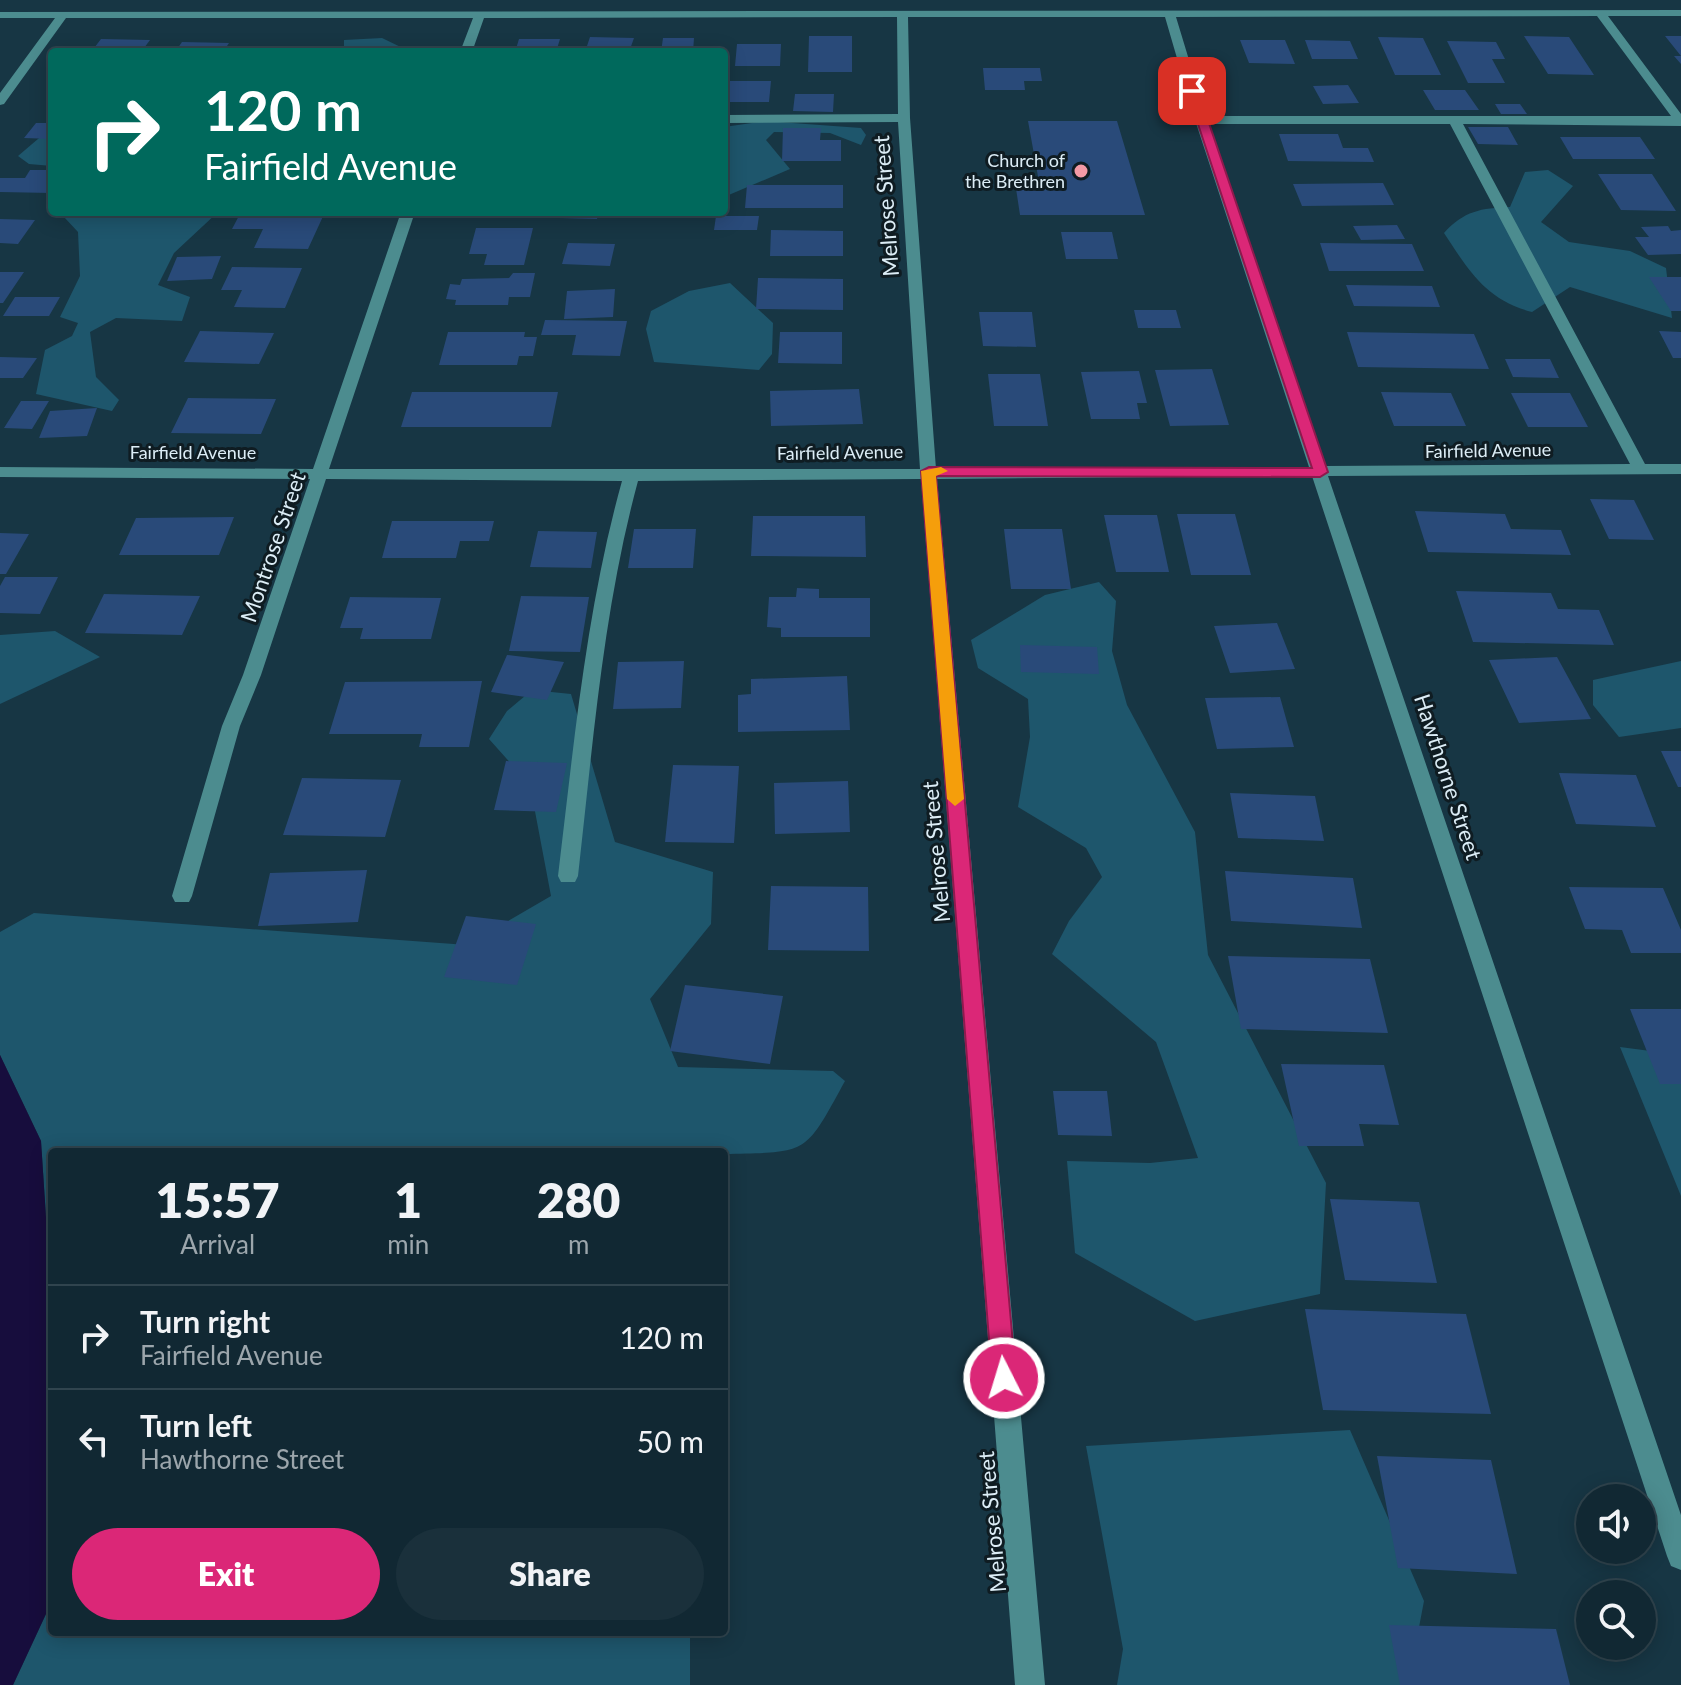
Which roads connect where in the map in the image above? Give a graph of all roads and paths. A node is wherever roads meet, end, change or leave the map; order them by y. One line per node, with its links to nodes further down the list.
1 (1434, 0): 2 (street)
2 (1441, 11): 3 (street); 4 (street)
3 (1169, 13): 6 (street); 14 (street, Hawthorne Street)
4 (1600, 13): 5 (street); 16 (street)
5 (1681, 13)
6 (902, 14): 9 (street); 12 (street, Melrose Street)
7 (0, 15): 8 (street)
8 (63, 15): 9 (street); 11 (street)
9 (479, 15): 10 (street)
10 (467, 48)
11 (0, 101)
12 (904, 118): 13 (street); 20 (street, Melrose Street)
13 (728, 119)
14 (1201, 120): 15 (street); 23 (street, Hawthorne Street)
15 (1455, 121): 16 (street); 18 (street)
16 (1680, 121)
17 (407, 216): 22 (street, Montrose Street)
18 (1640, 469): 19 (street, Fairfield Avenue); 23 (street, Fairfield Avenue)
19 (1681, 469)
20 (929, 471): 23 (street, Fairfield Avenue); 24 (street, Fairfield Avenue); 28 (street, Melrose Street)
21 (0, 472): 22 (street, Fairfield Avenue)
22 (322, 472): 24 (street, Fairfield Avenue); 26 (street, Montrose Street)
23 (1320, 472): 27 (street, Hawthorne Street)
24 (631, 476): 25 (street)
25 (568, 876)
26 (182, 896)
27 (1681, 1556)
28 (1030, 1685)

